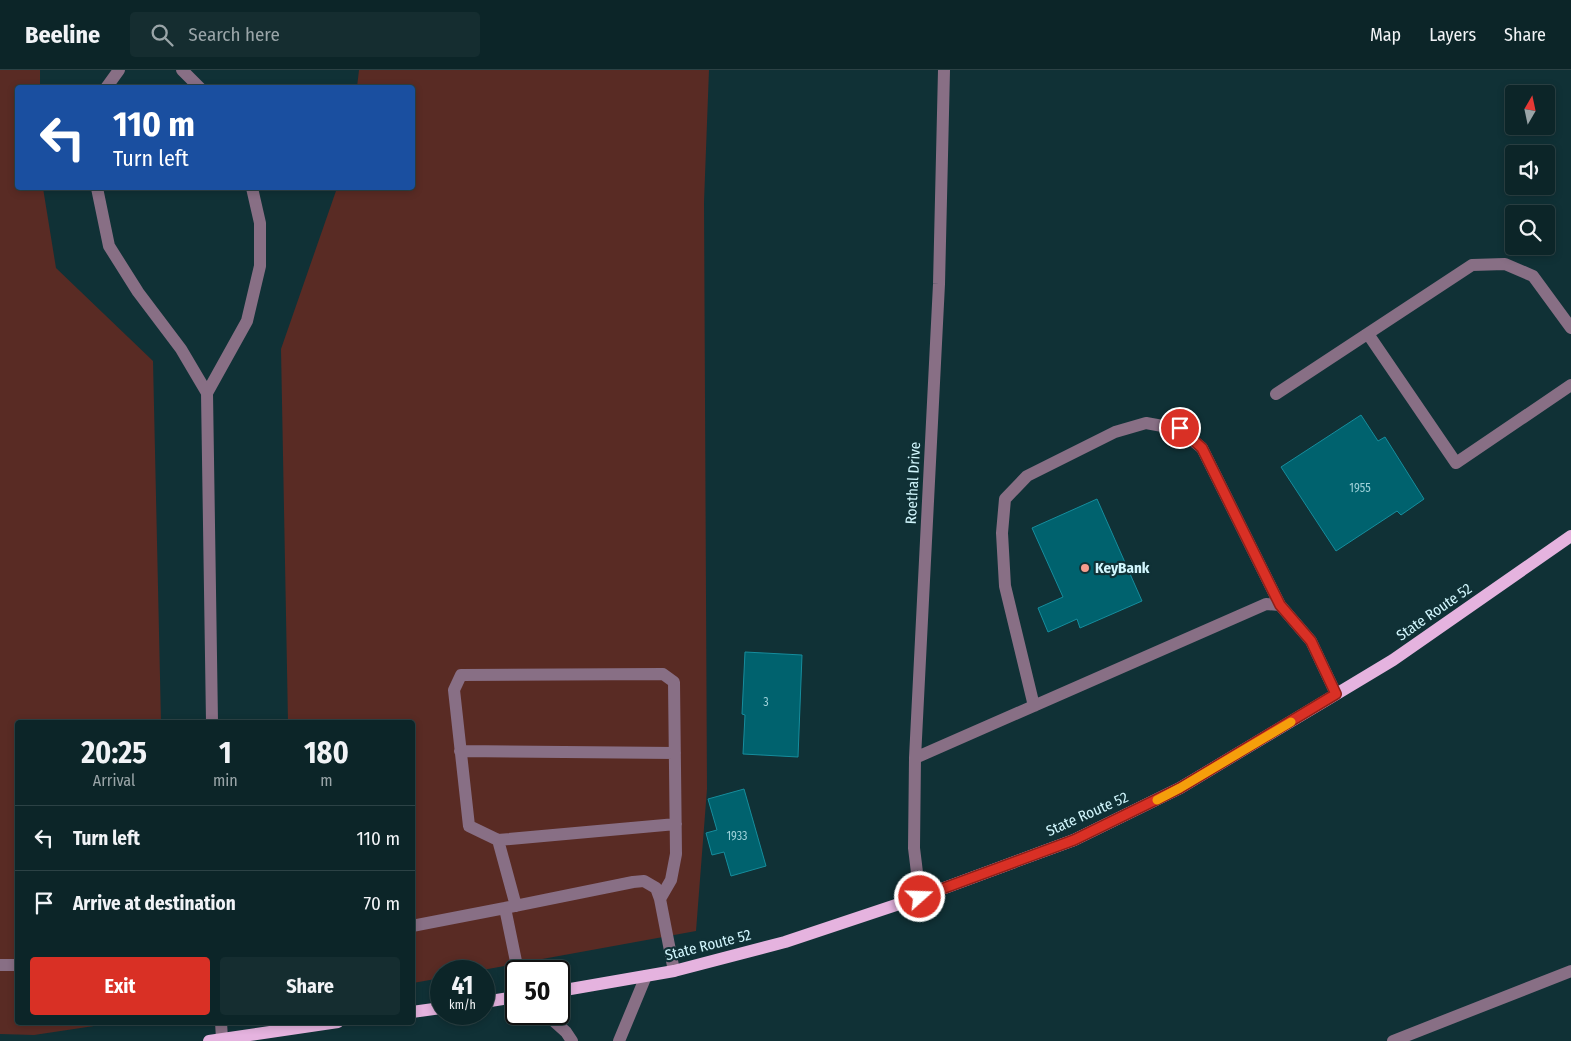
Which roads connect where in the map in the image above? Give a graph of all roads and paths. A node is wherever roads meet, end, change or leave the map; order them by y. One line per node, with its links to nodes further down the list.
1 (119, 70): 4 (street)
2 (182, 70): 5 (street)
3 (944, 70): 20 (street, Roethal Drive)
4 (108, 85)
5 (197, 85)
6 (96, 190): 11 (street)
7 (252, 190): 11 (street)
8 (1571, 328): 9 (street)
9 (1368, 334): 10 (street); 12 (street)
10 (1571, 385)
11 (207, 393): 17 (street)
12 (1276, 394)
13 (1571, 536): 15 (main road, State Route 52)
14 (1280, 605): 15 (street); 16 (street); 16 (street)
15 (1336, 694): 23 (main road, State Route 52)
16 (1034, 706): 20 (street)
17 (212, 720)
18 (460, 751): 19 (street); 19 (street); 22 (street)
19 (675, 753): 21 (street)
20 (915, 758): 23 (street, Roethal Drive)
21 (676, 824): 22 (street); 24 (street)
22 (498, 840): 25 (street)
23 (920, 897): 30 (main road, State Route 52)
24 (660, 899): 25 (street); 30 (street)
25 (511, 907): 26 (street); 27 (street)
26 (415, 925)
27 (517, 960)
28 (0, 965): 29 (street)
29 (15, 965)
30 (674, 971): 32 (main road, State Route 52)
31 (1571, 971): 43 (street)
32 (646, 976): 33 (main road, State Route 52); 42 (street)
33 (570, 989)
34 (430, 1010): 35 (main road)
35 (415, 1012)
36 (221, 1025): 39 (street)
37 (318, 1025): 39 (main road)
38 (558, 1025): 41 (street)
39 (222, 1039): 40 (main road)
40 (209, 1041)
41 (572, 1041)
42 (619, 1041)
43 (1393, 1041)

